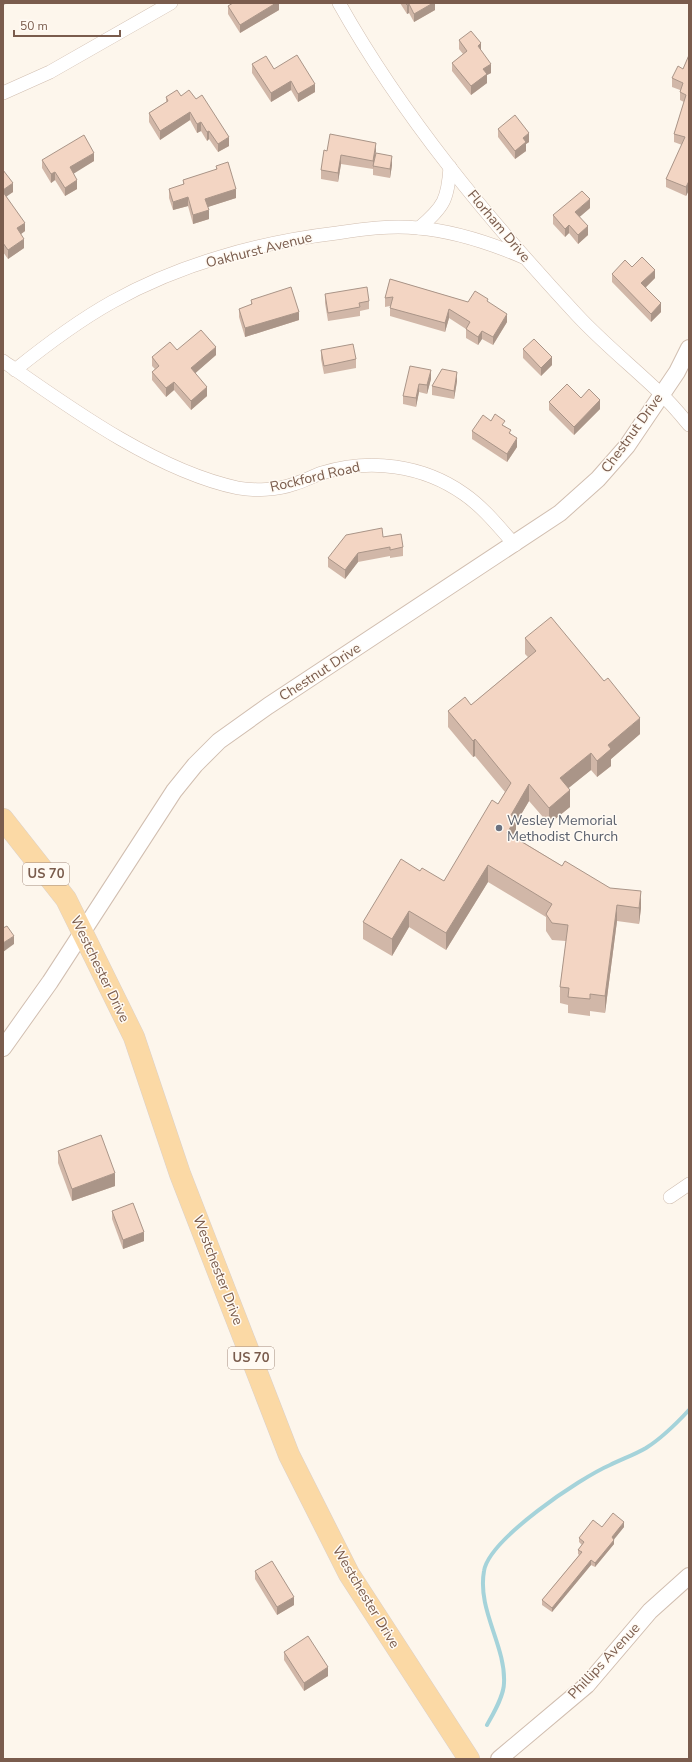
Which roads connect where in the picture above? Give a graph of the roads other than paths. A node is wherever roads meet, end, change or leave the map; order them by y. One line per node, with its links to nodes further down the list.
1 (171, 3): 3 (street)
2 (339, 3): 4 (street, Florham Drive)
3 (3, 93)
4 (450, 167): 5 (street); 6 (street, Florham Drive)
5 (419, 228): 6 (street, Oakhurst Avenue); 9 (street, Oakhurst Avenue)
6 (527, 258): 10 (street, Florham Drive)
7 (689, 348): 10 (street, Chestnut Drive)
8 (3, 361): 9 (street, Rockford Road)
9 (15, 370): 12 (street, Rockford Road)
10 (661, 394): 11 (street, Florham Drive); 12 (street, Chestnut Drive)
11 (689, 424)
12 (514, 545): 14 (street, Chestnut Drive)
13 (3, 819): 14 (main road, Westchester Drive / US 70)
14 (82, 933): 15 (street, Chestnut Drive); 19 (main road, Westchester Drive / US 70)
15 (3, 1048)
16 (689, 1184): 17 (street)
17 (670, 1197)
18 (689, 1576): 20 (street, Phillips Avenue)
19 (469, 1759)
20 (499, 1759)

